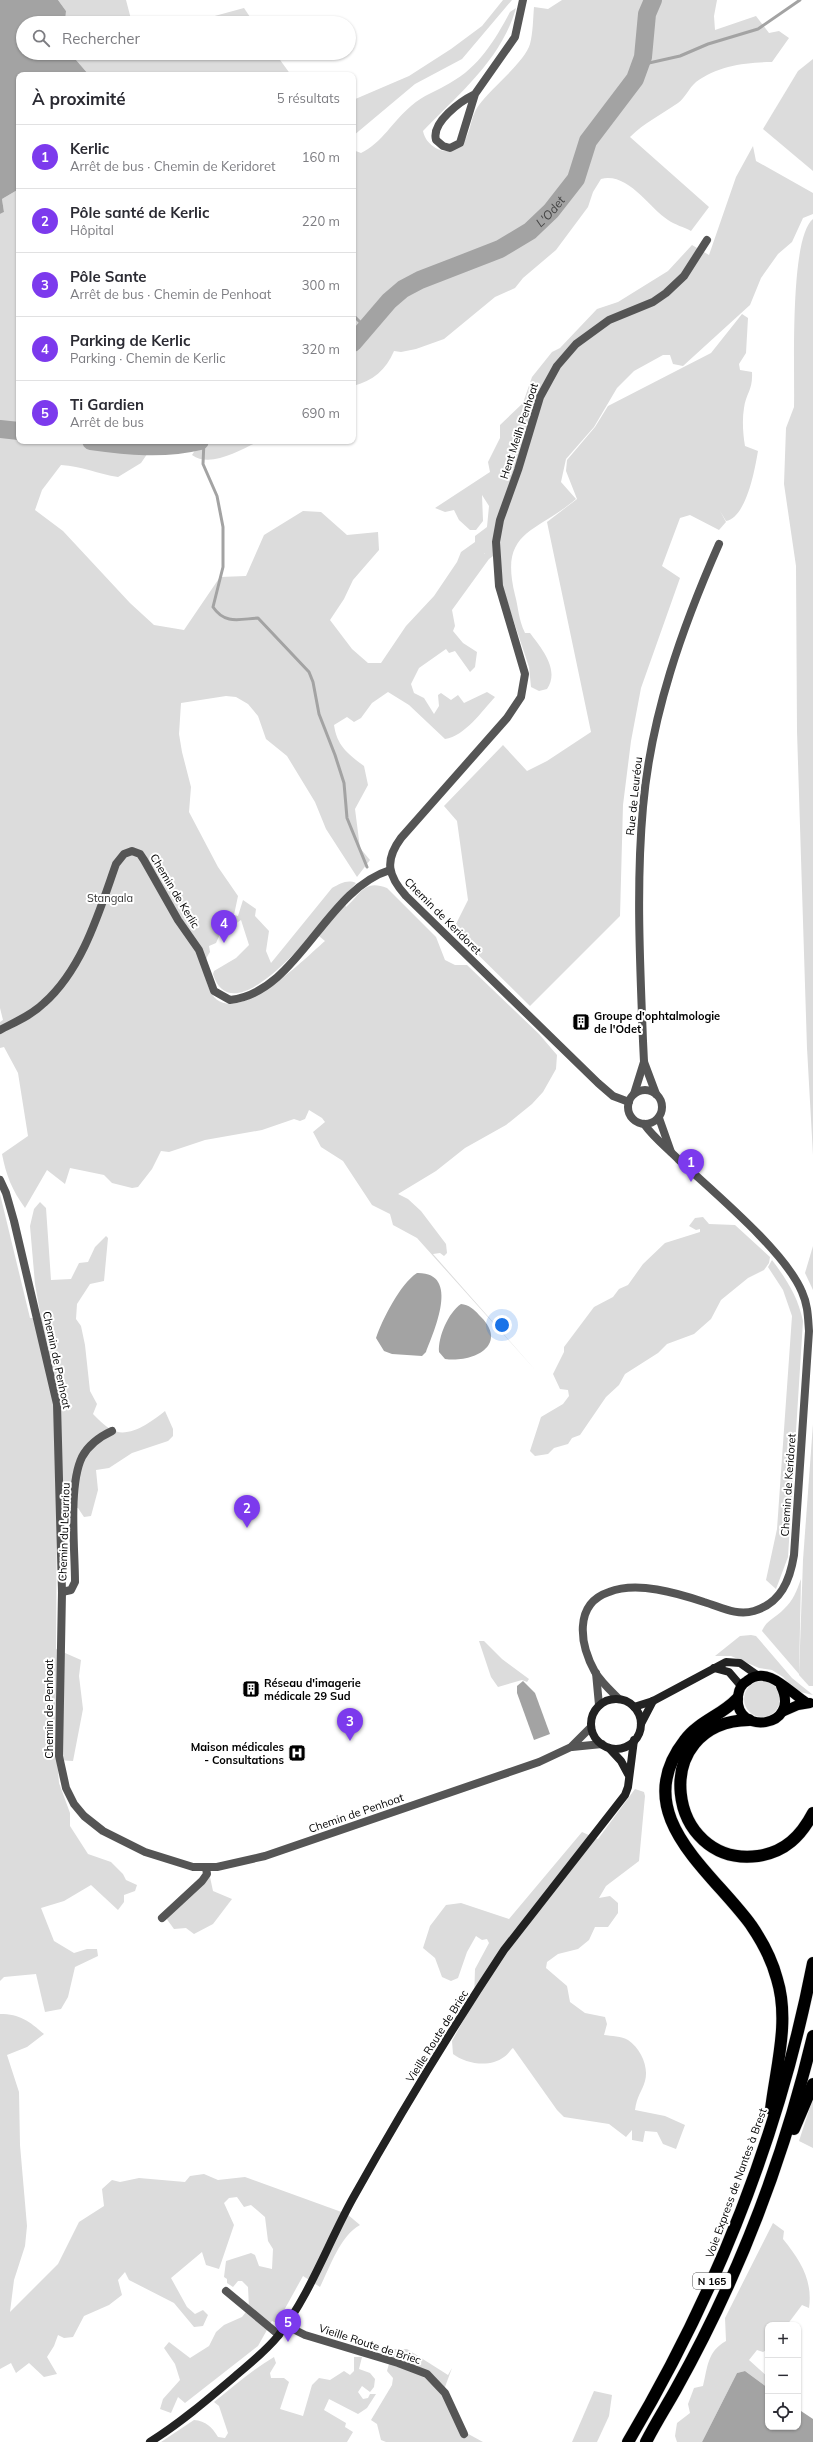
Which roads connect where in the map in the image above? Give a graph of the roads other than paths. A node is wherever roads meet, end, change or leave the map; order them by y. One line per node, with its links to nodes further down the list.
1 (523, 0): 2 (street)
2 (475, 94): 2 (street)
3 (707, 240): 5 (street, Hent Meilh Penhoat)
4 (719, 544): 7 (street, Rue de Leuréou)
5 (390, 870): 6 (street, Chemin de Kerlic); 10 (street, Chemin de Keridoret)
6 (0, 1030)
7 (644, 1062): 8 (street, Rue de Leuréou); 9 (street, Rue de Leuréou)
8 (634, 1094): 9 (street); 10 (street)
9 (656, 1094): 11 (street)
10 (629, 1102): 12 (street)
11 (659, 1118): 12 (street); 13 (street, Chemin de Keridoret)
12 (644, 1124): 13 (street, Chemin de Keridoret)
13 (672, 1152): 18 (street, Chemin de Keridoret)
14 (0, 1180): 16 (street, Chemin de Penhoat)
15 (112, 1431): 16 (street, Chemin du Leurriou)
16 (62, 1592): 37 (street, Chemin de Penhoat)
17 (714, 1668): 19 (street); 20 (street); 24 (street)
18 (596, 1673): 22 (street, Chemin de Keridoret); 26 (street, Chemin de Keridoret)
19 (757, 1675): 20 (main road); 21 (main road)
20 (740, 1686): 23 (main road)
21 (781, 1686): 25 (main road); 28 (main road)
22 (619, 1699): 26 (street); 27 (street)
23 (738, 1699): 29 (main road); 42 (highway)
24 (654, 1701): 27 (street); 30 (street)
25 (810, 1703): 28 (main road)
26 (599, 1706): 31 (street)
27 (634, 1707): 30 (street)
28 (782, 1712): 29 (main road)
29 (749, 1720): 36 (highway)
30 (641, 1724): 32 (street)
31 (591, 1728): 33 (street); 34 (street, Chemin de Penhoat)
32 (634, 1740): 33 (street); 35 (street, Vieille Route de Briec)
33 (606, 1746): 34 (street, Chemin de Penhoat); 35 (street)
34 (571, 1747): 37 (street, Chemin de Penhoat)
35 (628, 1774): 45 (street, Vieille Route de Briec)
36 (813, 1813)
37 (206, 1868): 38 (street)
38 (162, 1918)
39 (813, 1963): 42 (highway, Voie Express de Nantes à Brest / N 165)
40 (813, 2036): 43 (highway, N 165)
41 (813, 2084): 43 (highway)
42 (767, 2139): 49 (highway, Voie Express de Nantes à Brest / N 165)
43 (752, 2228): 50 (highway, N 165)
44 (226, 2291): 46 (street)
45 (285, 2325): 46 (street, Vieille Route de Briec); 47 (street, Vieille Route de Briec)
46 (279, 2335): 48 (street, Vieille Route de Briec)
47 (464, 2434)
48 (150, 2442)
49 (628, 2442)
50 (646, 2442)

